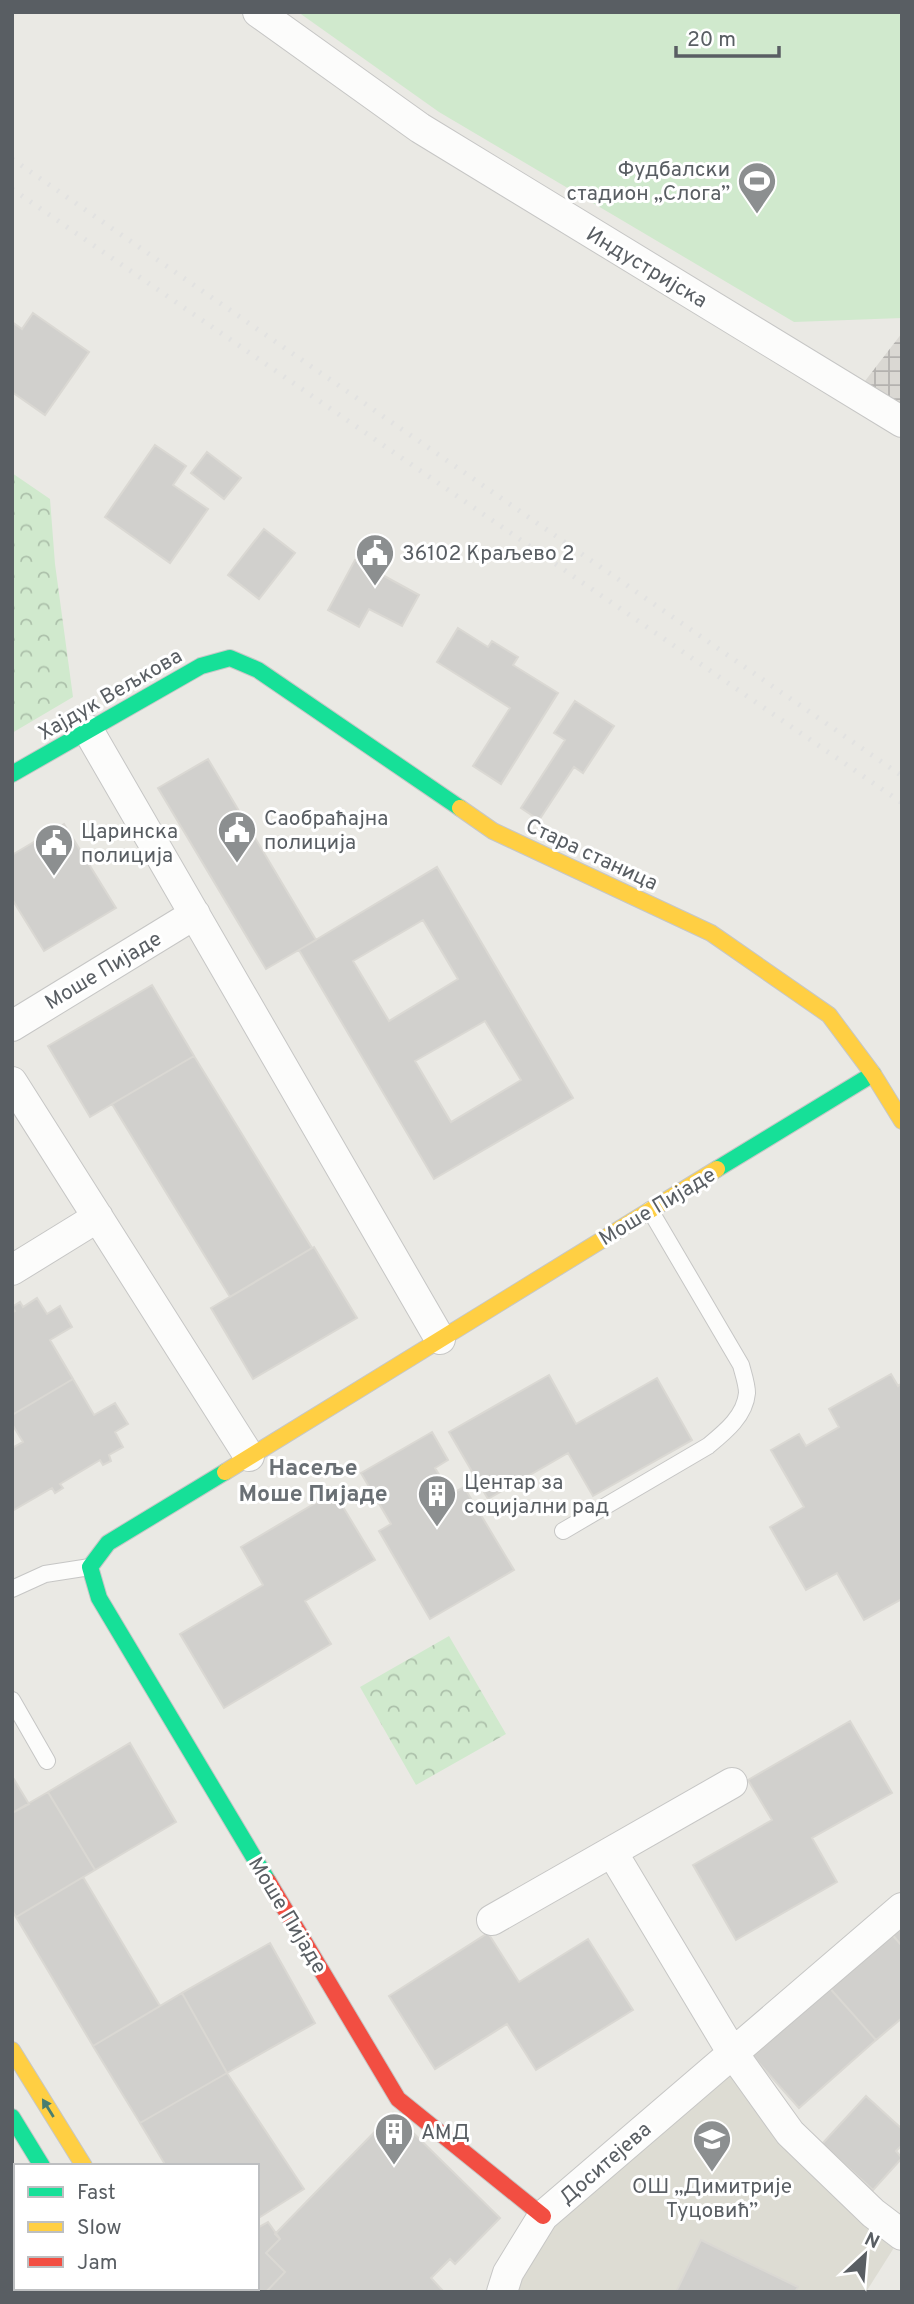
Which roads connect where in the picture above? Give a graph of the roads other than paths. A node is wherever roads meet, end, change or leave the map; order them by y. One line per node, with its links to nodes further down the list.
1 (258, 12): 2 (street, Индустријска)
2 (902, 422)
3 (230, 658): 4 (street, Хајдук Вељкова); 8 (street, Стара станица)
4 (88, 730): 5 (street, Хајдук Вељкова); 6 (street)
5 (12, 774)
6 (195, 914): 7 (street, Моше Пијаде); 14 (street)
7 (12, 1026)
8 (873, 1074): 10 (street, Стара станица); 11 (street, Моше Пијаде)
9 (12, 1082): 12 (street)
10 (902, 1121)
11 (650, 1210): 14 (street, Моше Пијаде); 16 (lane)
12 (98, 1217): 13 (street); 15 (street)
13 (12, 1270)
14 (440, 1339): 15 (street, Моше Пијаде)
15 (248, 1456): 17 (street, Моше Пијаде)
16 (563, 1531)
17 (90, 1567): 18 (lane); 30 (street, Моше Пијаде)
18 (12, 1590)
19 (12, 1700): 20 (lane)
20 (47, 1761)
21 (732, 1783): 22 (street)
22 (612, 1852): 24 (street); 26 (street)
23 (902, 1908): 26 (street, Доситејева)
24 (492, 1920)
25 (12, 2050): 29 (street, one-way to 25)
26 (732, 2052): 30 (street, Доситејева); 31 (street)
27 (12, 2117): 28 (street)
28 (41, 2164)
29 (83, 2164)
30 (544, 2216): 32 (street, Доситејева)
31 (902, 2235)
32 (502, 2292)

